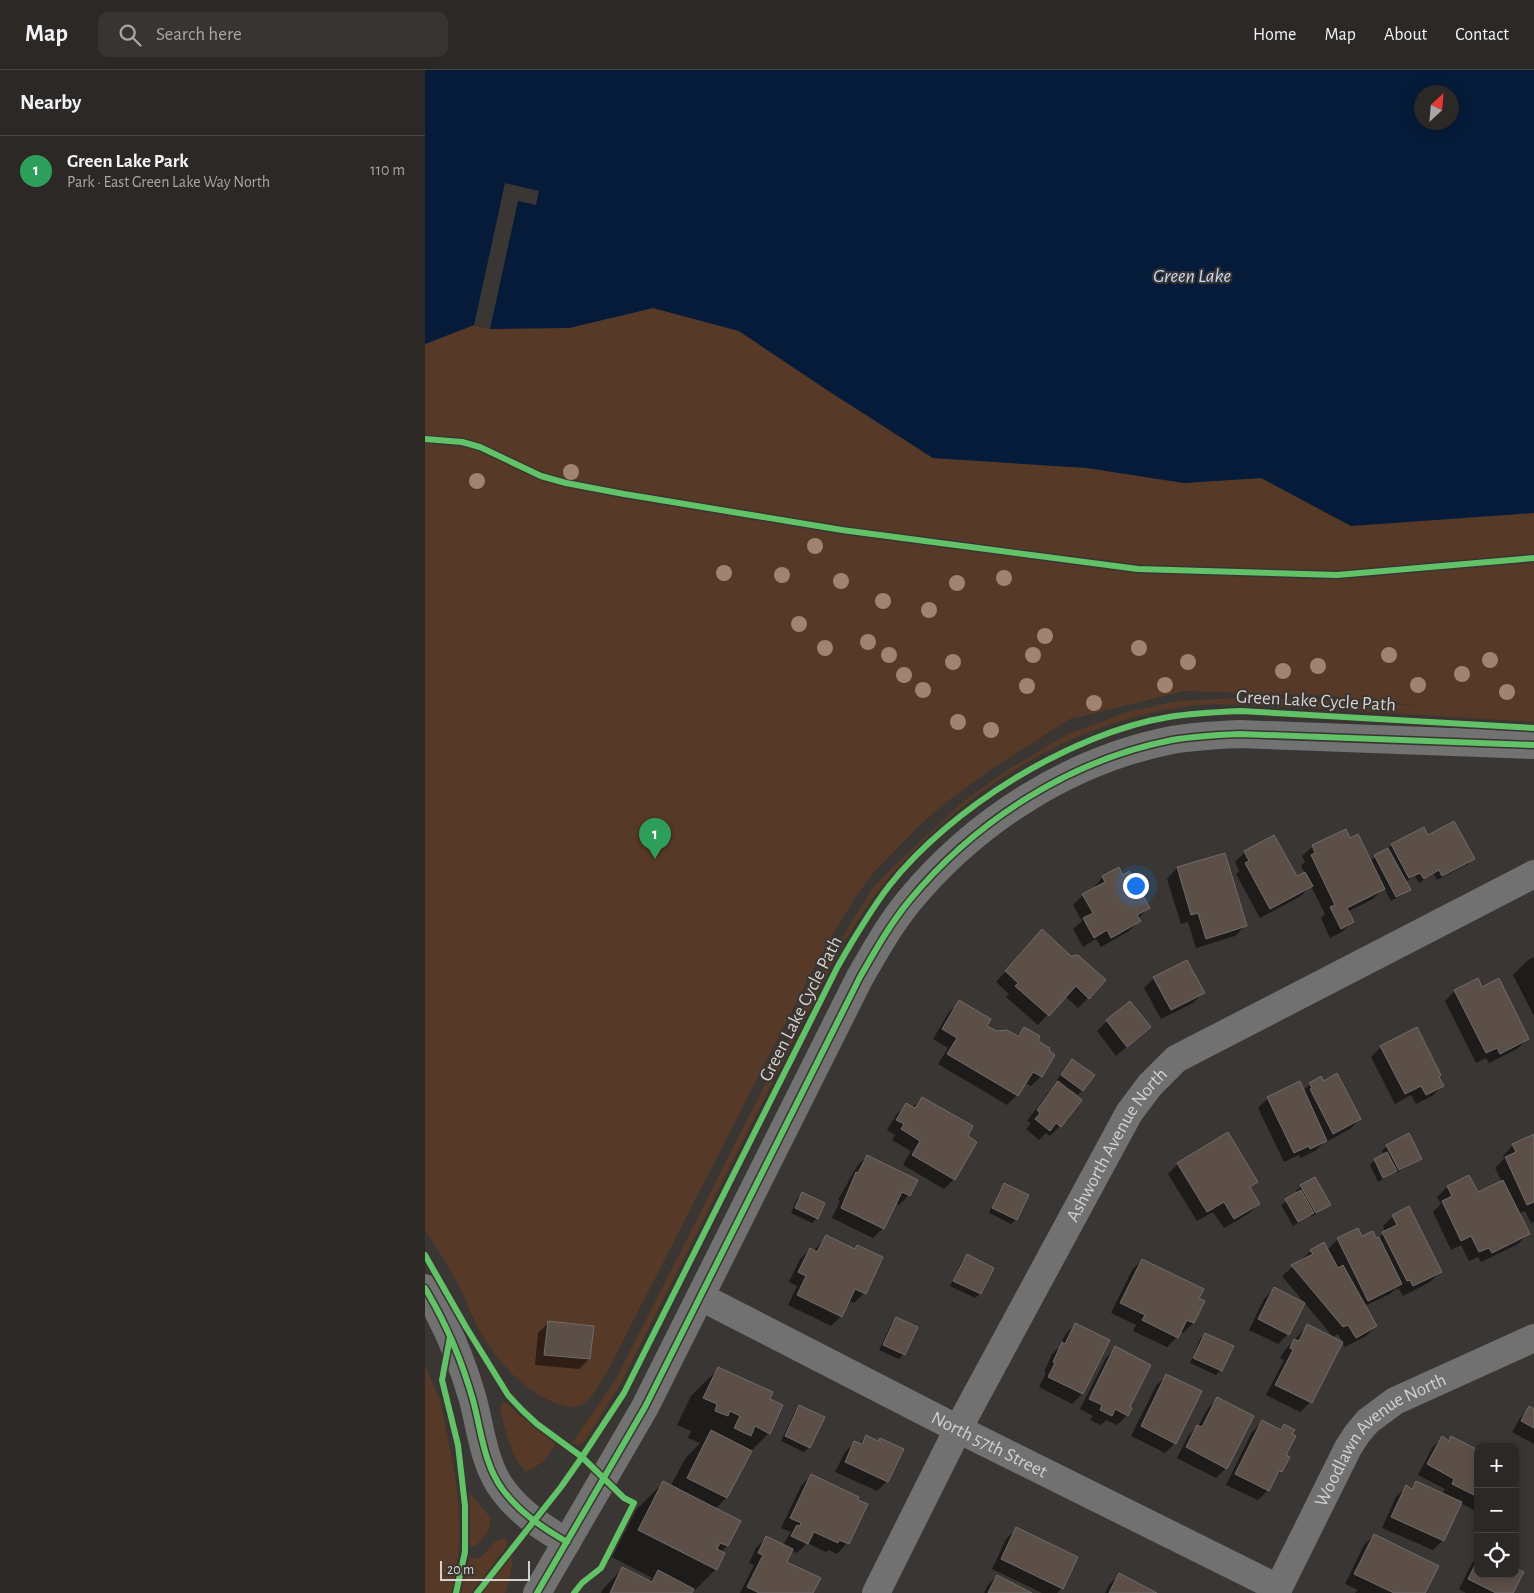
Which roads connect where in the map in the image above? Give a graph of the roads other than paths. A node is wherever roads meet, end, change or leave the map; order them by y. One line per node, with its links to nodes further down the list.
1 (1534, 745): 4 (main road)
2 (1534, 874): 6 (street, Ashworth Avenue North)
3 (425, 1288): 7 (street)
4 (701, 1298): 6 (street, North 57th Street); 7 (main road)
5 (1534, 1338): 8 (street, Woodlawn Avenue North)
6 (958, 1429): 8 (street, North 57th Street); 10 (street, Ashworth Avenue North)
7 (567, 1542): 9 (main road)
8 (1277, 1591)
9 (537, 1593)
10 (876, 1593)

